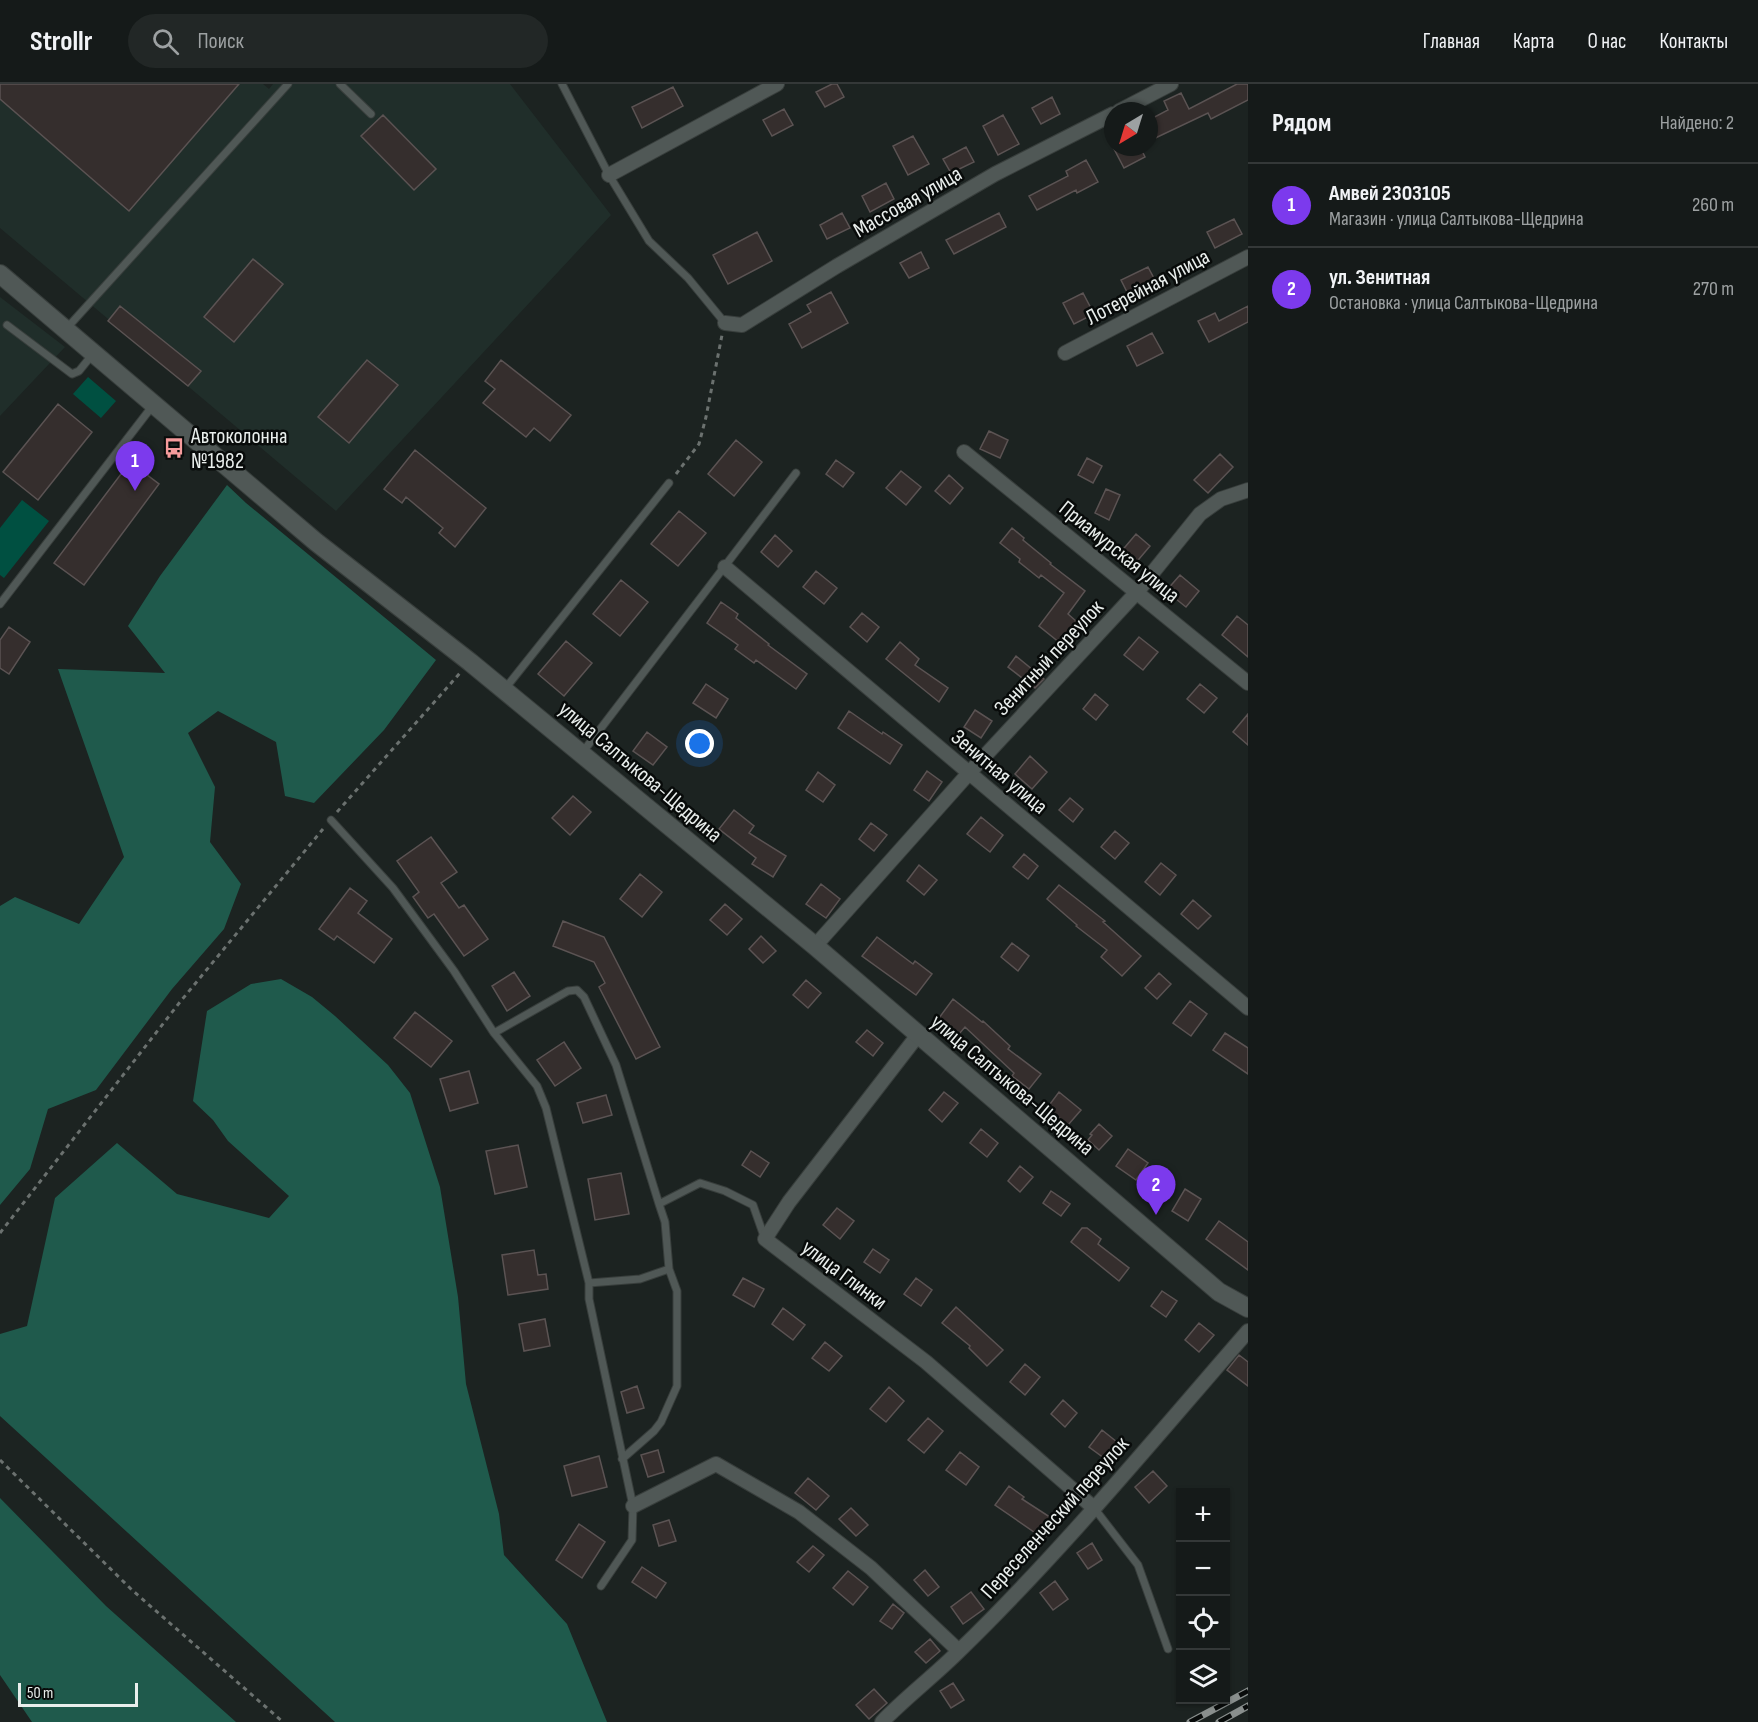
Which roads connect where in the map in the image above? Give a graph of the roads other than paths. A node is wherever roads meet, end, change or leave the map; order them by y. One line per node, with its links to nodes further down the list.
1 (288, 84): 14 (lane)
2 (340, 84): 7 (lane)
3 (562, 84): 9 (lane)
4 (777, 84): 9 (street)
5 (1171, 84): 6 (street)
6 (1136, 102)
7 (371, 114)
8 (1104, 119): 13 (street, Массовая улица)
9 (609, 175): 13 (lane)
10 (1248, 256): 16 (street, Лотерейная улица)
11 (0, 274): 14 (street, улица Салтыкова-Щедрина)
12 (8, 325): 15 (lane)
13 (724, 327)
14 (65, 330): 15 (street, улица Салтыкова-Щедрина)
15 (93, 353): 17 (street, улица Салтыкова-Щедрина)
16 (1065, 353)
17 (154, 404): 24 (lane); 26 (street, улица Салтыкова-Щедрина)
18 (964, 452): 23 (street, Приамурская улица)
19 (796, 473): 22 (lane)
20 (669, 483): 26 (lane)
21 (1248, 490): 23 (street, Зенитный переулок)
22 (725, 567): 27 (lane); 28 (street, Зенитная улица)
23 (1137, 592): 25 (street, Приамурская улица); 28 (street, Зенитный переулок)
24 (0, 604)
25 (1248, 683)
26 (504, 690): 27 (street, улица Салтыкова-Щедрина)
27 (582, 753): 30 (street, улица Салтыкова-Щедрина)
28 (969, 773): 30 (street, Зенитный переулок); 31 (street, Зенитная улица)
29 (331, 820): 32 (lane)
30 (815, 946): 33 (street, улица Салтыкова-Щедрина)
31 (1248, 1008)
32 (494, 1033): 34 (lane); 37 (lane)
33 (918, 1035): 35 (street); 38 (street, улица Салтыкова-Щедрина)
34 (659, 1204): 35 (lane); 36 (lane)
35 (765, 1239): 42 (street, улица Глинки)
36 (669, 1269): 37 (lane); 40 (lane)
37 (589, 1283): 40 (lane)
38 (1248, 1308)
39 (1248, 1331): 42 (street, Переселенческий переулок)
40 (622, 1459): 41 (lane)
41 (633, 1506): 43 (lane); 45 (street)
42 (1094, 1508): 44 (lane); 45 (street, Переселенческий переулок)
43 (601, 1586)
44 (1168, 1649)
45 (958, 1652): 46 (street, Переселенческий переулок)
46 (886, 1720)

